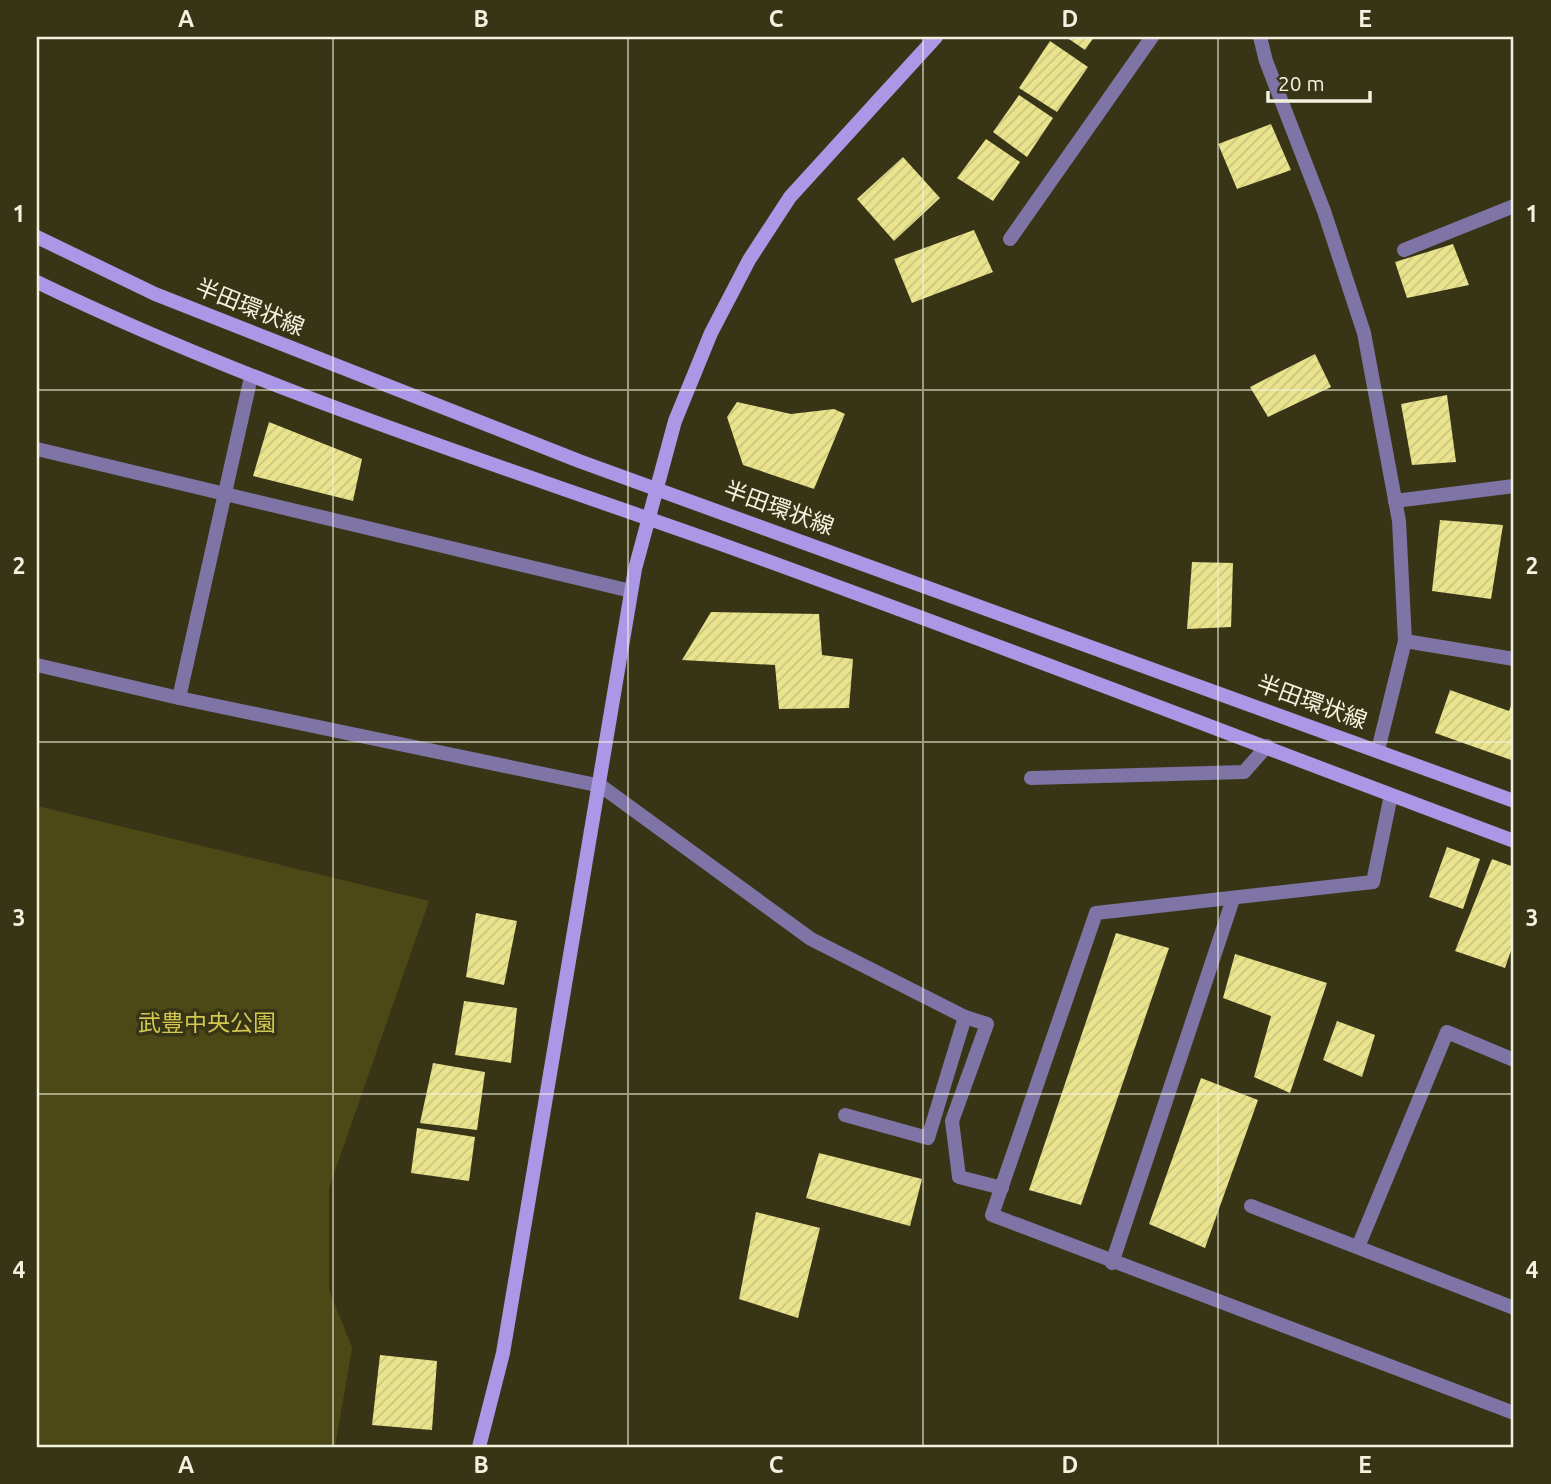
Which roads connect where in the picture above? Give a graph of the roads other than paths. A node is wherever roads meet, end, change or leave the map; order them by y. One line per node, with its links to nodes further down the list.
1 (936, 37): 12 (main road)
2 (1152, 37): 6 (street)
3 (1260, 37): 14 (street)
4 (1514, 206): 7 (street)
5 (37, 237): 12 (main road, 半田環状線)
6 (1010, 239)
7 (1404, 250)
8 (37, 282): 9 (main road)
9 (251, 377): 13 (street); 15 (main road)
10 (37, 449): 13 (street)
11 (1514, 486): 14 (street)
12 (654, 489): 15 (main road); 22 (main road, 半田環状線)
13 (225, 495): 16 (street); 20 (street)
14 (1395, 501): 17 (street)
15 (647, 519): 16 (main road); 21 (main road)
16 (631, 591): 24 (main road)
17 (1405, 641): 18 (street); 22 (street)
18 (1514, 659)
19 (37, 664): 20 (street)
20 (179, 698): 24 (street)
21 (1267, 746): 23 (street); 25 (main road)
22 (1378, 750): 26 (main road, 半田環状線)
23 (1031, 778)
24 (601, 786): 29 (street); 38 (main road)
25 (1391, 795): 27 (main road); 28 (street)
26 (1514, 801)
27 (1514, 841)
28 (1233, 899): 32 (street); 35 (street)
29 (965, 1017): 31 (street); 32 (street)
30 (1514, 1060): 34 (street)
31 (845, 1115)
32 (1002, 1188): 35 (street)
33 (1251, 1206): 34 (street)
34 (1359, 1247): 36 (street)
35 (1112, 1263): 37 (street)
36 (1514, 1308)
37 (1514, 1413)
38 (479, 1447)

